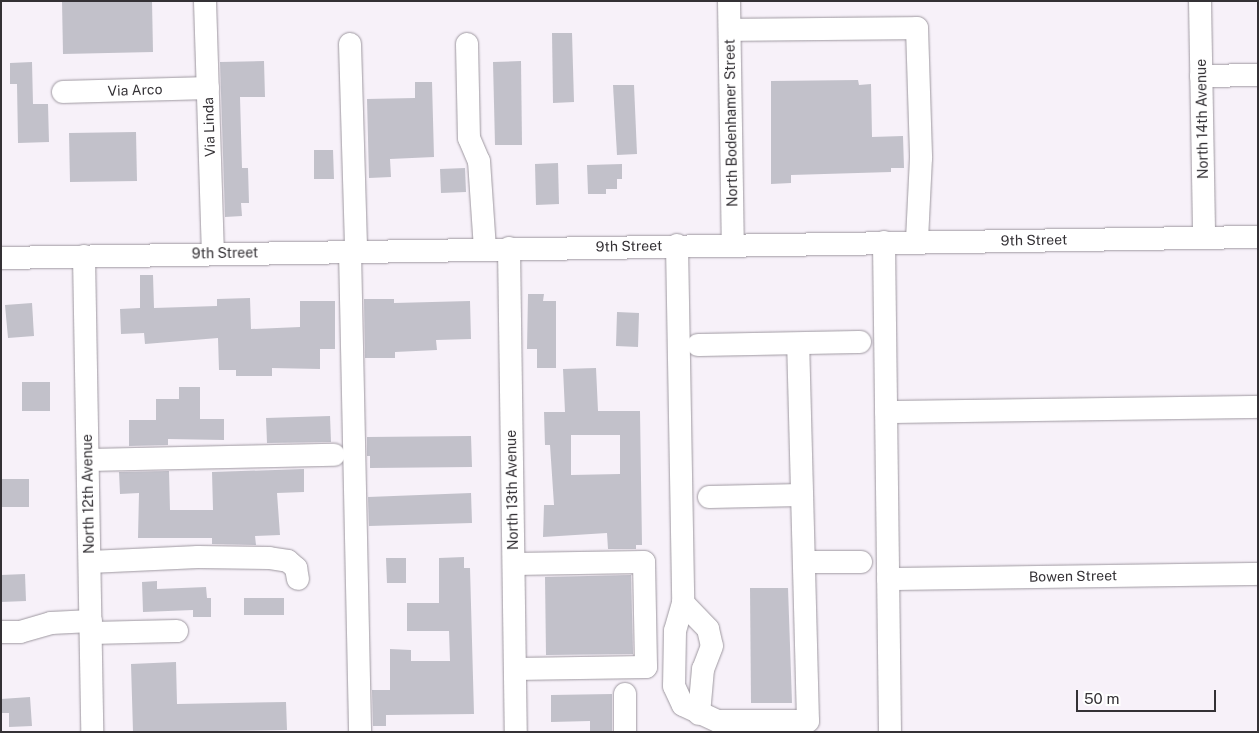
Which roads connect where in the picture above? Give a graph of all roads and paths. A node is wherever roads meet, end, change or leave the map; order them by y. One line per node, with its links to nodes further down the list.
1 (205, 1): 9 (street, Via Linda)
2 (729, 1): 4 (street, North Bodenhamer Street)
3 (1200, 1): 8 (street, North 14th Avenue)
4 (730, 30): 13 (street); 15 (street, North Bodenhamer Street)
5 (350, 44): 19 (street)
6 (467, 44): 17 (street)
7 (1258, 75): 8 (street)
8 (1201, 76): 11 (street, North 14th Avenue)
9 (208, 88): 10 (street, Via Arco); 20 (street, Via Linda)
10 (63, 92)
11 (1204, 237): 12 (street, 9th Street); 13 (street, 9th Street)
12 (1258, 237)
13 (917, 241): 14 (street, 9th Street)
14 (884, 242): 15 (street, 9th Street); 27 (street)
15 (733, 244): 16 (street, 9th Street)
16 (677, 245): 18 (street, 9th Street); 39 (street)
17 (485, 248): 18 (street, 9th Street); 19 (street, 9th Street)
18 (508, 248): 35 (street, North 13th Avenue)
19 (353, 251): 20 (street, 9th Street); 50 (street)
20 (213, 253): 21 (street, 9th Street)
21 (84, 256): 22 (street, 9th Street); 29 (street, North 12th Avenue)
22 (1, 258)
23 (860, 342): 24 (street)
24 (798, 344): 25 (street); 30 (street)
25 (698, 345)
26 (1258, 407): 27 (street)
27 (886, 412): 38 (street)
28 (334, 455): 29 (street)
29 (88, 460): 32 (street, North 12th Avenue)
30 (802, 495): 31 (street); 33 (street)
31 (709, 497)
32 (90, 562): 37 (street); 40 (street, North 12th Avenue)
33 (804, 562): 34 (street); 48 (street)
34 (861, 562)
35 (514, 564): 44 (street, North 13th Avenue); 44 (street)
36 (1258, 574): 38 (street, Bowen Street)
37 (298, 579)
38 (888, 579): 53 (street)
39 (683, 603): 43 (street); 45 (street)
40 (91, 627): 41 (street); 42 (street); 49 (street, North 12th Avenue)
41 (177, 631)
42 (1, 632)
43 (674, 662): 45 (street); 47 (street)
44 (515, 669): 51 (street, North 13th Avenue)
45 (703, 669): 47 (street)
46 (625, 694): 52 (street)
47 (698, 714): 48 (street)
48 (776, 726)
49 (92, 732)
50 (360, 732)
51 (516, 732)
52 (626, 732)
53 (890, 732)

